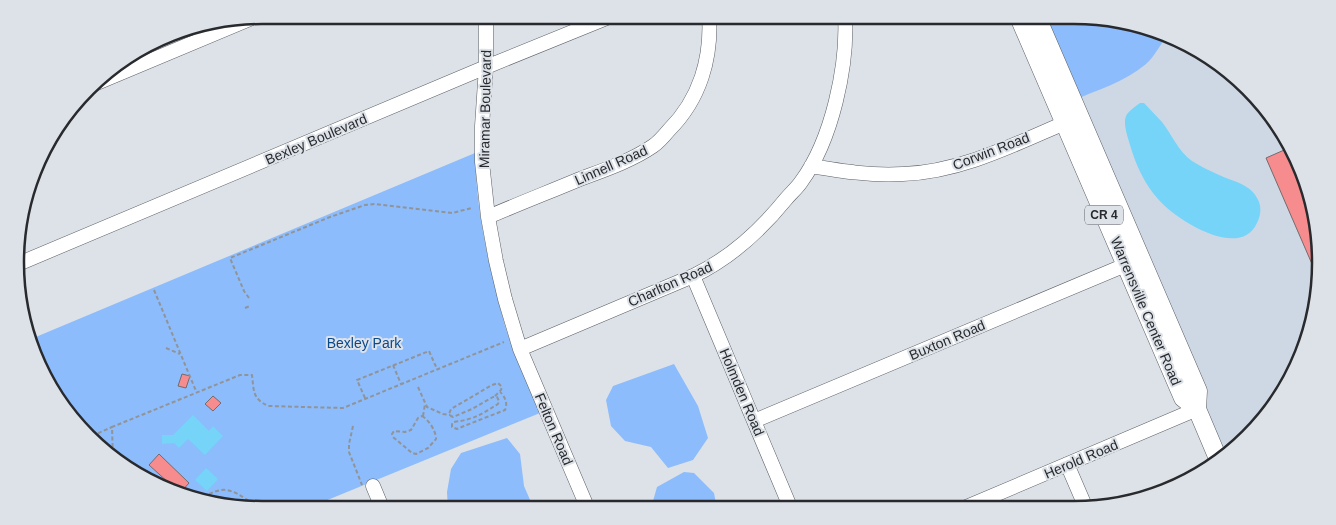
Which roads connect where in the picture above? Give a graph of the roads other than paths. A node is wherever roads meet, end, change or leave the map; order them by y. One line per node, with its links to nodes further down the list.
1 (486, 24): 8 (street, Miramar Boulevard)
2 (592, 24): 8 (street, Bexley Boulevard)
3 (709, 24): 12 (street, Linnell Road)
4 (845, 24): 11 (street, Charlton Road)
5 (1023, 24): 10 (main road, Warrensville Center Road / CR 4)
6 (1039, 24): 10 (main road, Warrensville Center Road / CR 4)
7 (234, 26): 9 (street)
8 (486, 67): 12 (street, Miramar Boulevard); 13 (street, Bexley Boulevard)
9 (113, 76)
10 (1072, 119): 11 (street, Corwin Road); 14 (main road, Warrensville Center Road / CR 4)
11 (811, 166): 15 (street, Charlton Road)
12 (488, 217): 16 (street, Miramar Boulevard)
13 (24, 261)
14 (1133, 262): 17 (main road, Warrensville Center Road / CR 4); 18 (street, Buxton Road)
15 (693, 276): 16 (street, Charlton Road); 18 (street, Holmden Road)
16 (520, 349): 23 (street, Felton Road)
17 (1197, 410): 19 (main road, Warrensville Center Road / CR 4); 20 (street, Herold Road)
18 (754, 421): 24 (street, Holmden Road)
19 (1216, 454)
20 (1067, 464): 25 (street, Herold Road); 26 (street)
21 (367, 486): 22 (street)
22 (377, 501)
23 (585, 501)
24 (788, 501)
25 (980, 501)
26 (1083, 501)

